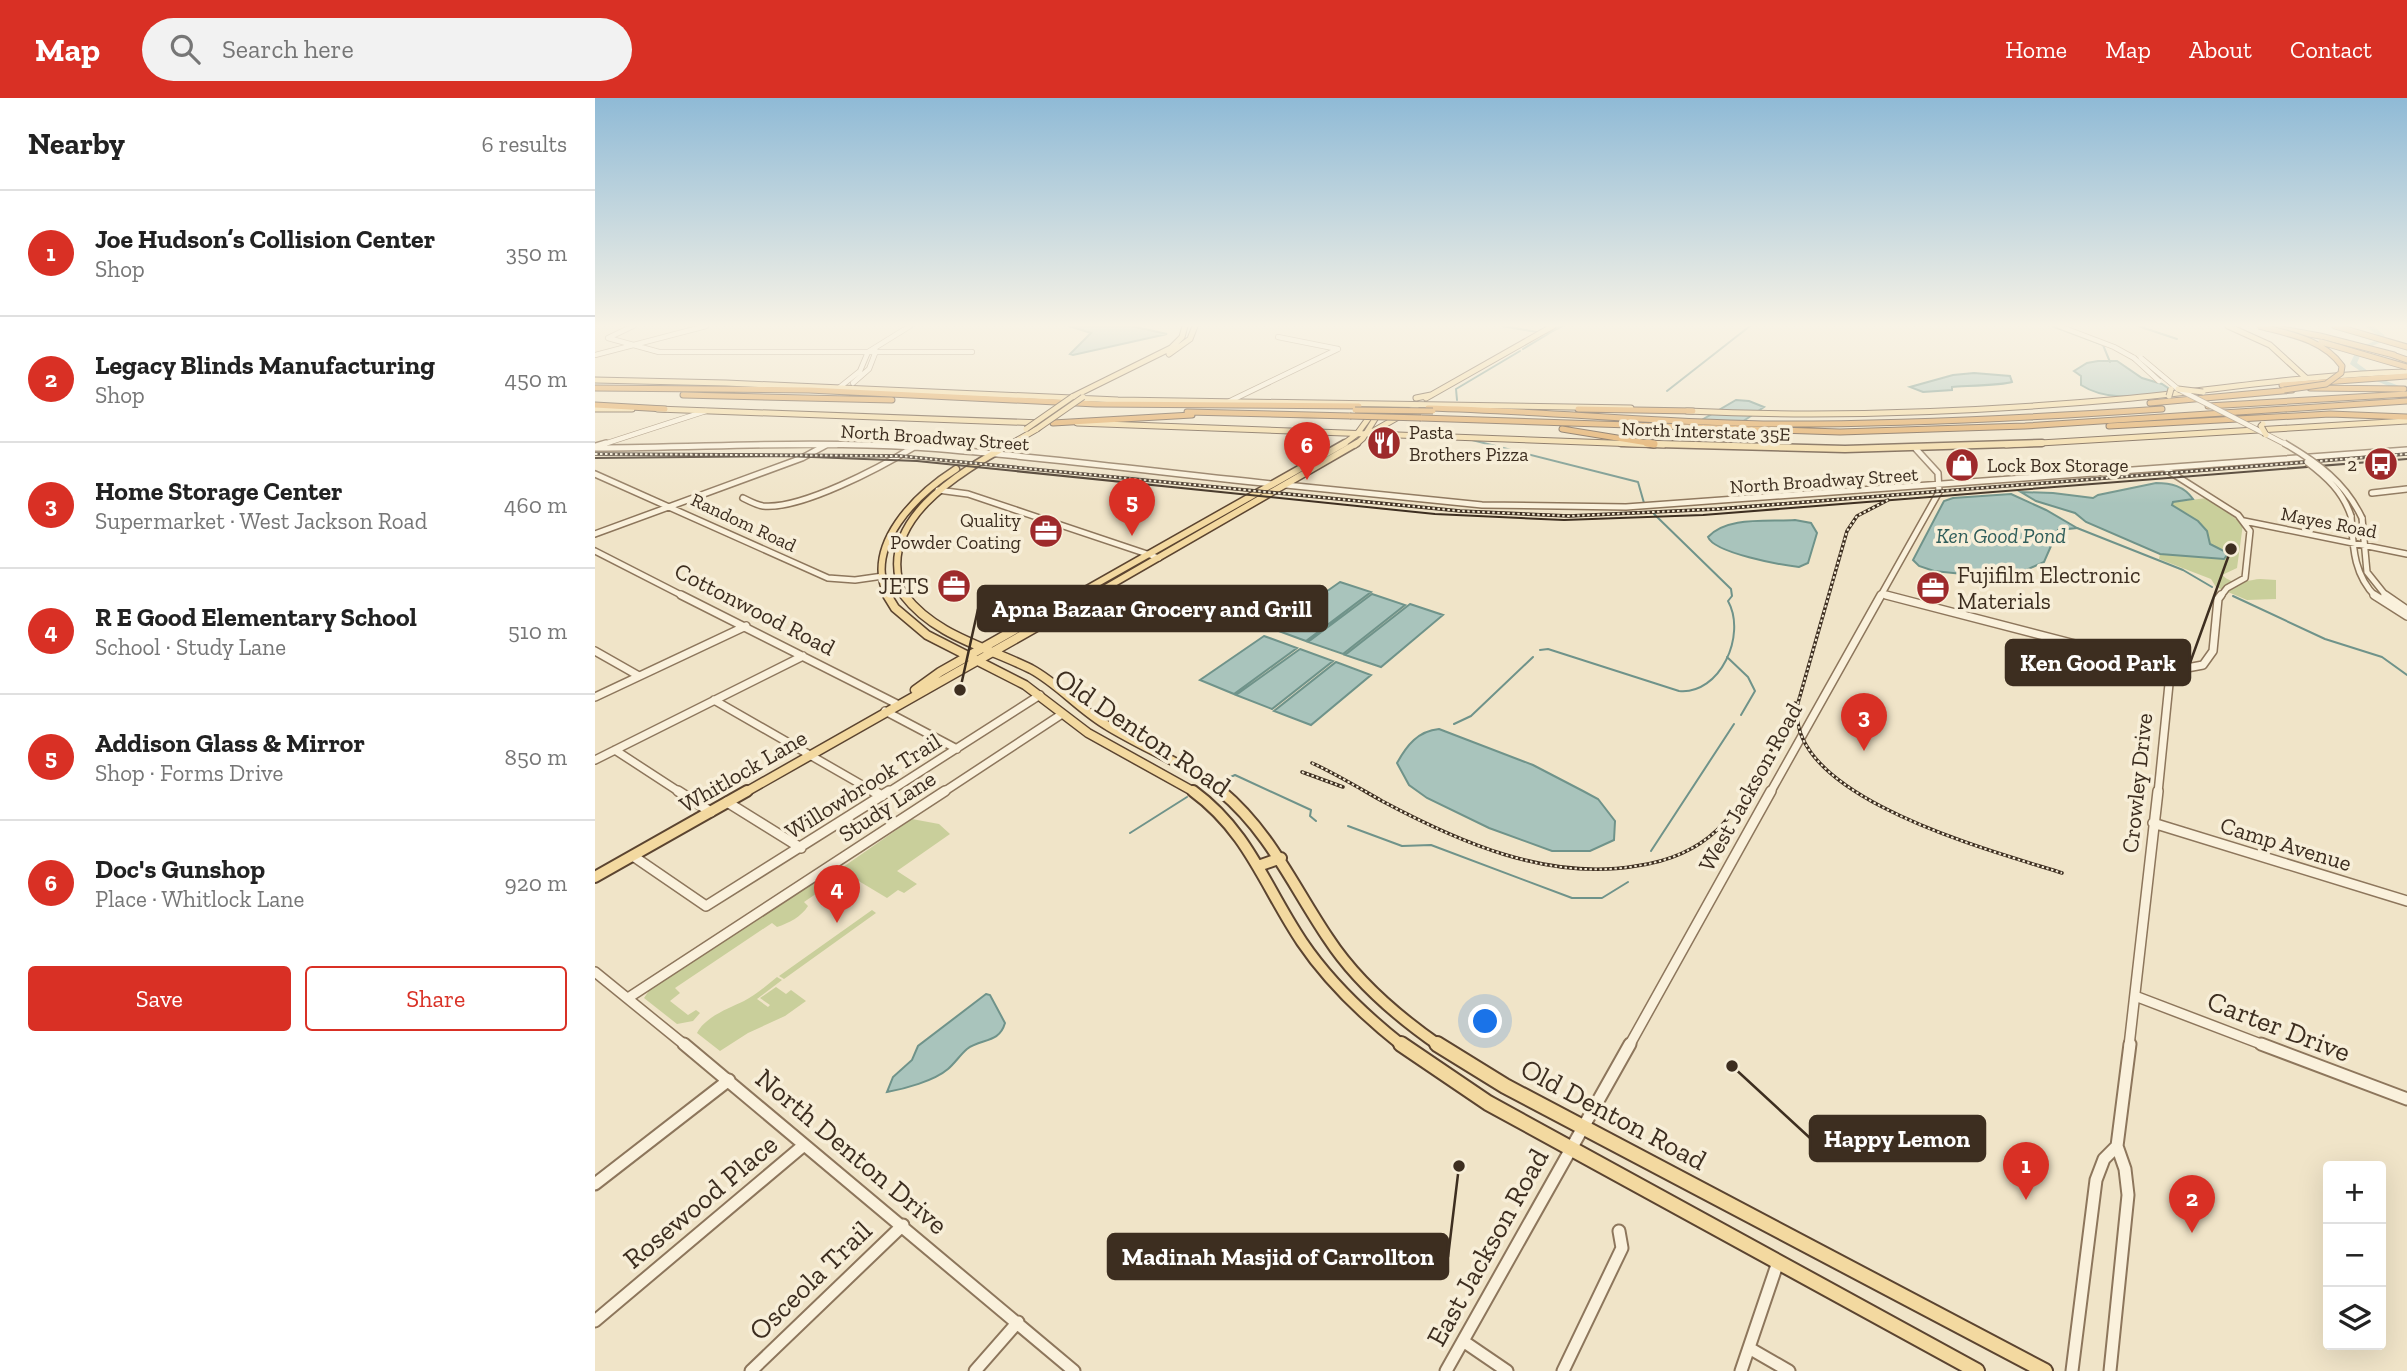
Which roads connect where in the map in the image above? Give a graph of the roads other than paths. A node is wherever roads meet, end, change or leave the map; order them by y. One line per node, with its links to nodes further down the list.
1 (721, 385): 14 (highway)
2 (802, 385): 13 (main road, North Interstate 35E)
3 (1095, 385): 56 (main road, bridge)
4 (1106, 385): 57 (main road, Old Denton Road, bridge)
5 (1262, 385): 24 (street)
6 (1454, 385): 20 (main road)
7 (2170, 385): 18 (street, bridge)
8 (2172, 385): 18 (street, bridge)
9 (2241, 385): 35 (main road, North Interstate 35E)
10 (2253, 385): 19 (main road, North Interstate 35E)
11 (2283, 385): 28 (highway)
12 (2310, 385): 16 (highway, bridge)
13 (843, 387): 15 (main road, North Interstate 35E)
14 (639, 388): 17 (highway); 27 (highway)
15 (908, 390): 24 (main road, North Interstate 35E); 27 (highway)
16 (2284, 390): 23 (highway, bridge); 28 (highway)
17 (595, 391): 31 (highway); 36 (highway)
18 (2179, 392): 19 (main road, North Interstate 35E, bridge); 19 (main road, bridge); 35 (main road, North Interstate 35E, bridge); 43 (street, bridge); 45 (street, bridge)
19 (2206, 392)
20 (1441, 393): 21 (main road); 26 (main road); 29 (main road)
21 (1431, 395): 25 (main road); 29 (main road)
22 (2392, 399): 23 (highway); 23 (highway); 29 (highway); 38 (highway); 44 (highway)
23 (2407, 399): 37 (highway)
24 (1228, 402): 25 (main road, North Interstate 35E)
25 (1399, 402): 29 (main road, North Interstate 35E); 47 (main road)
26 (1450, 403): 29 (main road, North Interstate 35E); 34 (main road, North Interstate 35E)
27 (1096, 404): 31 (highway)
28 (2136, 404): 38 (highway)
29 (1427, 406): 31 (highway, bridge); 34 (highway); 38 (highway); 47 (main road)
30 (595, 407): 32 (highway)
31 (1357, 408)
32 (665, 410): 33 (main road, North Interstate 35E)
33 (706, 411): 40 (main road, North Interstate 35E); 52 (street)
34 (1693, 411): 35 (main road, North Interstate 35E)
35 (1938, 412)
36 (1214, 413): 40 (highway); 41 (highway, bridge)
37 (2330, 414): 39 (highway); 44 (highway)
38 (1622, 418)
39 (2407, 420): 42 (main road); 54 (main road, North Interstate 35E)
40 (1053, 423): 46 (main road, North Interstate 35E)
41 (1516, 423): 44 (highway); 51 (highway)
42 (2263, 424): 43 (main road, bridge); 48 (main road, bridge)
43 (2247, 425): 45 (main road, bridge); 48 (street, bridge)
44 (2025, 426)
45 (2240, 426): 78 (street, bridge)
46 (1334, 432): 47 (main road, North Interstate 35E); 49 (main road)
47 (1363, 434): 49 (main road, Whitlock Lane); 51 (main road, North Interstate 35E); 65 (main road, Whitlock Lane)
48 (2266, 435): 79 (street, bridge)
49 (1350, 440): 58 (main road, Whitlock Lane)
50 (827, 444): 52 (street, North Broadway Street); 53 (street, North Broadway Street); 73 (street)
51 (1654, 444): 54 (main road, North Interstate 35E)
52 (595, 447)
53 (914, 447): 56 (street, North Broadway Street); 72 (street)
54 (1916, 449): 66 (street)
55 (2407, 450): 59 (street, North Broadway Street)
56 (985, 453): 57 (street, North Broadway Street); 74 (main road)
57 (995, 454): 64 (street, North Broadway Street); 69 (main road, Old Denton Road)
58 (1309, 464): 64 (main road, Whitlock Lane); 65 (main road)
59 (2166, 469): 60 (street, North Broadway Street); 67 (street)
60 (2158, 470): 66 (street, North Broadway Street); 67 (street)
61 (595, 474): 62 (street, Random Road)
62 (606, 478): 63 (street); 73 (street, Random Road)
63 (595, 482)
64 (1273, 484): 71 (main road); 81 (main road, Whitlock Lane)
65 (1286, 485): 66 (street, North Broadway Street); 71 (main road, Whitlock Lane)
66 (1941, 485): 87 (street, West Jackson Road)
67 (2195, 489): 76 (street)
68 (2407, 489): 70 (street)
69 (937, 490): 75 (main road, Old Denton Road); 81 (street)
70 (2372, 494)
71 (1264, 497): 83 (main road, Whitlock Lane)
72 (743, 498)
73 (671, 506): 77 (street); 84 (street, Random Road)
74 (907, 509): 75 (main road); 84 (main road)
75 (917, 509): 89 (main road, Old Denton Road)
76 (2244, 521): 78 (street, Mayes Road); 101 (street)
77 (595, 534)
78 (2354, 543): 79 (street, Mayes Road); 85 (street)
79 (2365, 545): 82 (street, Mayes Road); 86 (street)
80 (595, 551): 92 (street, Cottonwood Road)
81 (1146, 554): 83 (street); 95 (main road, Whitlock Lane)
82 (2407, 554)
83 (1159, 558): 93 (main road, Whitlock Lane)
84 (883, 576): 90 (main road, Old Denton Road)
85 (2368, 590): 86 (street); 91 (street)
86 (2379, 591): 88 (street)
87 (1883, 594): 101 (street); 130 (street, West Jackson Road)
88 (2407, 610)
89 (917, 612): 90 (main road); 95 (main road, Old Denton Road)
90 (903, 616): 94 (main road, Old Denton Road)
91 (2407, 616)
92 (746, 626): 97 (street, Cottonwood Road); 102 (street)
93 (1020, 636): 95 (main road, Whitlock Lane); 99 (main road)
94 (948, 644): 98 (main road, Old Denton Road); 100 (main road)
95 (988, 650): 98 (main road, Whitlock Lane); 99 (main road, Old Denton Road)
96 (595, 651): 102 (street)
97 (803, 656): 106 (street); 107 (street, Cottonwood Road)
98 (974, 658): 100 (main road, Whitlock Lane); 103 (main road, Old Denton Road); 105 (main road, Whitlock Lane)
99 (1017, 662): 110 (main road, Old Denton Road)
100 (944, 670): 105 (main road, Whitlock Lane)
101 (2160, 673): 118 (street, Crowley Drive)
102 (639, 676): 104 (street)
103 (1040, 695): 109 (main road, Old Denton Road); 111 (street, Willowbrook Trail)
104 (595, 696)
105 (910, 696): 107 (main road, Whitlock Lane)
106 (714, 700): 112 (street); 113 (street)
107 (897, 704): 108 (main road, Whitlock Lane)
108 (885, 711): 111 (street); 113 (main road, Whitlock Lane)
109 (1062, 714): 110 (main road); 122 (main road, Old Denton Road); 127 (street, Study Lane)
110 (1094, 718): 121 (main road, Old Denton Road)
111 (957, 749): 115 (street, Willowbrook Trail)
112 (615, 750): 114 (street); 117 (street)
113 (807, 756): 115 (street); 116 (main road, Whitlock Lane)
114 (595, 760)
115 (882, 796): 119 (street, Willowbrook Trail)
116 (727, 802): 117 (main road, Whitlock Lane); 119 (street)
117 (711, 812): 120 (main road, Whitlock Lane)
118 (2153, 823): 124 (street, Camp Avenue); 126 (street, Crowley Drive)
119 (801, 848): 120 (street, Willowbrook Trail)
120 (633, 856): 123 (main road, Whitlock Lane)
121 (1281, 858): 122 (main road); 130 (main road, Old Denton Road)
122 (1261, 865): 133 (main road, Old Denton Road)
123 (596, 875)
124 (2407, 901)
125 (595, 972): 127 (street, North Denton Drive)
126 (2135, 996): 129 (street, Carter Drive); 132 (street, Crowley Drive)
127 (628, 998): 128 (street, North Denton Drive)
128 (729, 1080): 131 (street, North Denton Drive); 134 (street)
129 (2407, 1099)
130 (1583, 1126): 133 (street, West Jackson Road); 151 (main road, Old Denton Road)
131 (804, 1145): 135 (street, North Denton Drive); 138 (street, Rosewood Place)
132 (2117, 1146): 152 (street, Crowley Drive); 153 (street, Crowley Drive)
133 (1571, 1148): 137 (main road, Old Denton Road); 140 (street, East Jackson Road)
134 (595, 1184)
135 (903, 1225): 139 (street, North Denton Drive); 142 (street, Osceola Trail)
136 (1619, 1231): 147 (street)
137 (1779, 1262): 141 (street); 150 (main road, Old Denton Road)
138 (595, 1321)
139 (1018, 1322): 143 (street); 144 (street, North Denton Drive)
140 (1463, 1341): 145 (street, East Jackson Road); 146 (street)
141 (1749, 1348): 148 (street); 149 (street)
142 (751, 1371)
143 (975, 1371)
144 (1074, 1371)
145 (1446, 1371)
146 (1507, 1371)
147 (1563, 1371)
148 (1741, 1371)
149 (1789, 1371)
150 (1977, 1371)
151 (2045, 1371)
152 (2071, 1371)
153 (2110, 1371)

